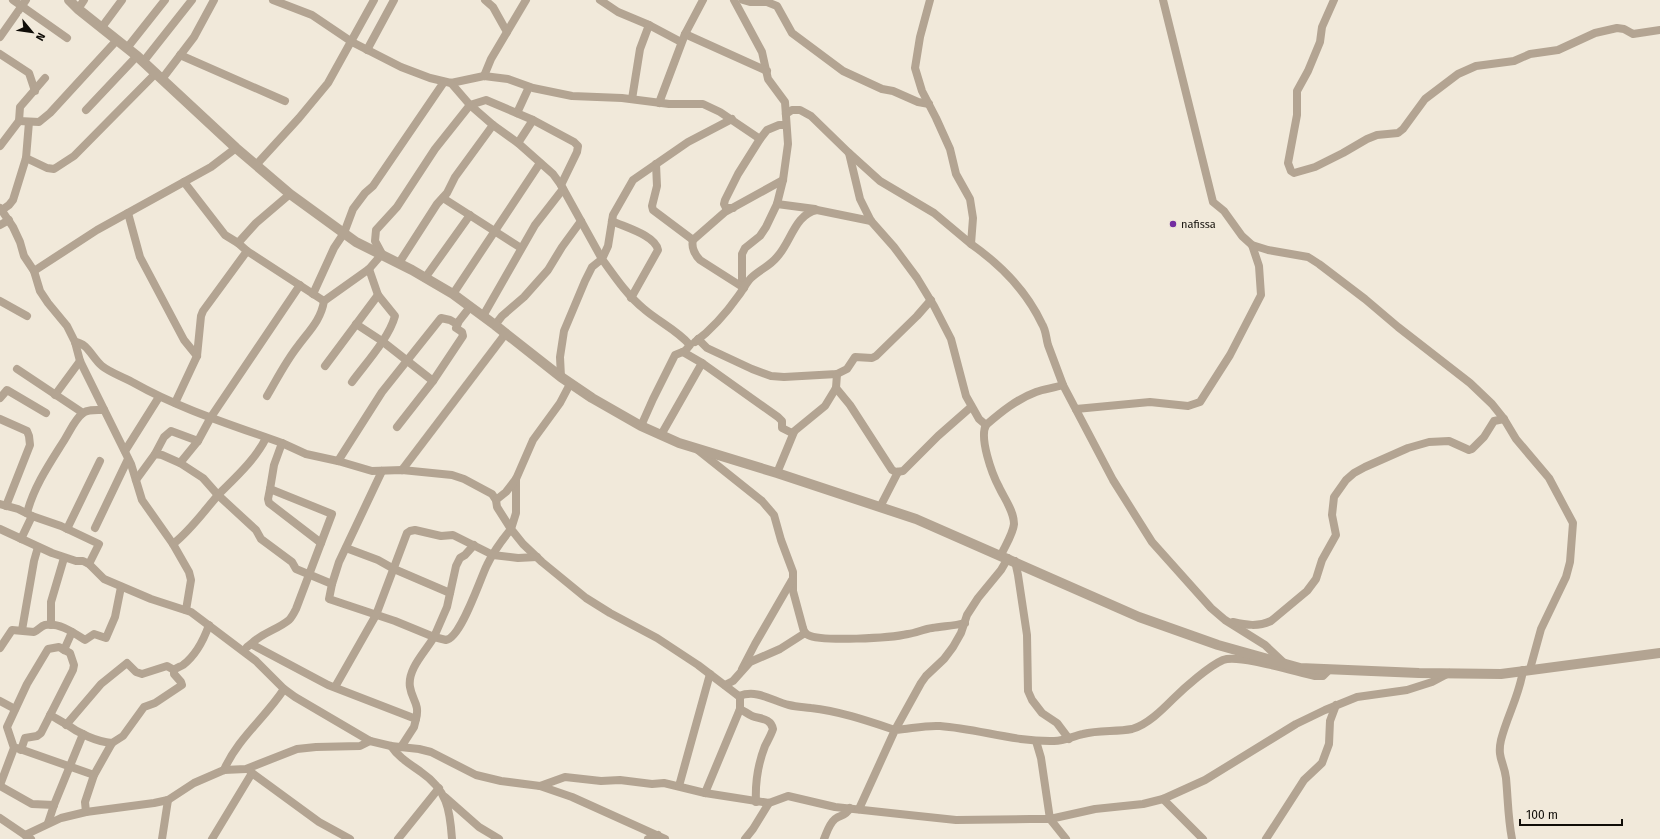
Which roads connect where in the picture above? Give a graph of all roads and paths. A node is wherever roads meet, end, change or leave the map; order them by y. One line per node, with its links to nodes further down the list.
1 (13, 0): 20 (street)
2 (69, 0): 21 (street)
3 (84, 0): 21 (street)
4 (122, 0): 23 (street)
5 (164, 0): 31 (street)
6 (192, 0): 35 (street)
7 (214, 0): 34 (street)
8 (273, 0): 30 (street)
9 (374, 0): 30 (street)
10 (394, 0): 32 (street)
11 (485, 0): 25 (street)
12 (526, 0): 25 (street)
13 (600, 0): 22 (street)
14 (703, 0): 28 (street)
15 (734, 0): 36 (street)
16 (743, 0): 46 (street)
17 (930, 0): 46 (street)
18 (1163, 0): 87 (street)
19 (1334, 0): 24 (street)
20 (24, 3): 26 (street); 27 (street)
21 (78, 9): 23 (street)
22 (649, 25): 28 (street); 43 (street)
23 (102, 27): 29 (street)
24 (1660, 30)
25 (507, 32): 38 (street)
26 (0, 37)
27 (67, 38)
28 (683, 38): 36 (street); 45 (street)
29 (117, 40): 31 (street); 54 (street)
30 (352, 42): 32 (street); 65 (street)
31 (127, 48): 35 (street)
32 (368, 50): 40 (street)
33 (0, 54): 42 (street)
34 (180, 55): 37 (street); 44 (street)
35 (140, 59): 37 (street); 48 (street)
36 (767, 71): 50 (street)
37 (159, 76): 60 (street); 62 (street)
38 (484, 76): 40 (street); 41 (street)
39 (45, 78): 42 (street)
40 (448, 82): 47 (street); 83 (street)
41 (529, 87): 43 (street); 49 (street)
42 (35, 91): 53 (street)
43 (632, 99): 45 (street)
44 (285, 101)
45 (659, 103): 52 (street)
46 (929, 104): 86 (street)
47 (470, 105): 49 (street); 56 (street); 90 (street)
48 (86, 110)
49 (517, 114): 51 (street)
50 (786, 114): 55 (street); 61 (street)
51 (533, 120): 58 (street); 68 (street)
52 (732, 120): 57 (street); 64 (street)
53 (19, 121): 54 (street); 59 (street)
54 (29, 122): 62 (street)
55 (786, 125): 57 (street); 66 (street)
56 (493, 126): 58 (street); 70 (street)
57 (760, 138): 72 (street)
58 (518, 143): 63 (street)
59 (0, 146)
60 (236, 148): 65 (street); 67 (street)
61 (849, 154): 80 (street); 86 (street)
62 (26, 158): 73 (street)
63 (540, 163): 68 (street); 82 (street)
64 (656, 164): 79 (street); 84 (street)
65 (256, 165): 69 (street)
66 (783, 180): 71 (street); 72 (street)
67 (184, 182): 75 (street); 85 (street)
68 (562, 187): 78 (street); 88 (street)
69 (290, 194): 83 (street); 85 (street)
70 (443, 198): 76 (street); 92 (street)
71 (776, 204): 74 (street); 97 (street)
72 (733, 208): 84 (street)
73 (1, 209): 77 (street)
74 (817, 210): 80 (street); 97 (street)
75 (128, 213): 94 (street); 117 (street)
76 (470, 215): 82 (street); 95 (street)
77 (9, 220): 81 (street); 94 (street)
78 (581, 221): 91 (street); 110 (street)
79 (612, 221): 91 (street); 101 (street)
80 (871, 221): 102 (street)
81 (0, 225)
82 (495, 232): 88 (street); 99 (street)
83 (344, 233): 90 (street); 98 (street)
84 (692, 240): 97 (street)
85 (238, 243): 89 (street)
86 (971, 244): 128 (street)
87 (1252, 245): 136 (street); 142 (street)
88 (522, 248): 107 (street)
89 (247, 251): 96 (street); 117 (street)
90 (382, 254): 92 (street); 93 (street)
91 (602, 259): 101 (street); 124 (street)
92 (399, 263): 95 (street)
93 (369, 269): 100 (street); 104 (street)
94 (34, 271): 114 (street)
95 (425, 278): 99 (street)
96 (300, 285): 98 (street); 140 (street)
97 (743, 287): 112 (street)
98 (313, 294): 104 (street)
99 (453, 294): 105 (street)
100 (378, 295): 108 (street); 113 (street)
101 (631, 298): 115 (street)
102 (931, 300): 123 (street); 135 (street)
103 (0, 301): 106 (street)
104 (324, 301): 131 (street)
105 (470, 306): 107 (street); 109 (street)
106 (27, 316)
107 (483, 316): 110 (street)
108 (356, 324): 113 (street); 121 (street)
109 (457, 324): 119 (street); 125 (street)
110 (495, 325): 111 (street)
111 (506, 333): 124 (street); 158 (street)
112 (698, 339): 115 (street); 123 (street)
113 (382, 341): 119 (street); 126 (street)
114 (75, 342): 118 (street); 132 (street)
115 (690, 345): 116 (street)
116 (683, 352): 120 (street); 144 (street)
117 (197, 356): 134 (street)
118 (80, 361): 130 (street); 137 (street)
119 (407, 361): 125 (street); 156 (street)
120 (702, 363): 146 (street); 147 (street)
121 (325, 366)
122 (18, 369): 130 (street)
123 (838, 374): 129 (street)
124 (561, 377): 127 (street)
125 (433, 381): 145 (street)
126 (352, 382)
127 (570, 384): 144 (street); 162 (street)
128 (1063, 386): 136 (street); 143 (street)
129 (836, 388): 146 (street); 160 (street)
130 (55, 394): 139 (street)
131 (267, 396)
132 (159, 397): 134 (street); 152 (street)
133 (0, 398): 138 (street)
134 (175, 403): 140 (street)
135 (971, 407): 143 (street); 160 (street)
136 (1076, 409): 193 (street)
137 (104, 410): 139 (street); 152 (street)
138 (46, 413)
139 (83, 413): 169 (street)
140 (211, 417): 148 (street); 149 (street)
141 (0, 419): 167 (street)
142 (1504, 419): 193 (street); 210 (street)
143 (986, 425): 183 (street)
144 (641, 426): 147 (street)
145 (396, 427)
146 (794, 432): 161 (street)
147 (662, 435): 151 (street)
148 (266, 438): 150 (street); 165 (street)
149 (198, 441): 153 (street); 157 (street)
150 (282, 444): 156 (street); 164 (street)
151 (694, 447): 161 (street); 187 (street)
152 (125, 451): 154 (street)
153 (155, 454): 157 (street); 163 (street)
154 (128, 459): 163 (street); 170 (street)
155 (100, 461): 172 (street)
156 (338, 461): 159 (street)
157 (180, 463): 165 (street)
158 (402, 470): 159 (street); 166 (street)
159 (382, 471): 179 (street)
160 (898, 472): 168 (street)
161 (777, 473): 168 (street)
162 (516, 479): 166 (street); 173 (street)
163 (136, 480): 176 (street)
164 (270, 489): 175 (street); 175 (street)
165 (218, 495): 176 (street); 186 (street)
166 (496, 500): 173 (street)
167 (3, 505): 169 (street)
168 (880, 507): 183 (street)
169 (30, 514): 172 (street); 174 (street)
170 (95, 528)
171 (0, 529): 174 (street)
172 (67, 529): 184 (street)
173 (511, 529): 180 (street); 181 (street)
174 (21, 539): 178 (street)
175 (321, 543): 186 (street)
176 (173, 544): 191 (street)
177 (474, 545): 180 (street); 185 (street); 190 (street)
178 (38, 547): 182 (street); 197 (street)
179 (346, 548): 185 (street); 188 (street)
180 (493, 555): 181 (street); 200 (street)
181 (537, 557): 212 (street)
182 (64, 558): 184 (street); 195 (street)
183 (1008, 558): 194 (street); 206 (street); 226 (street)
184 (89, 564): 189 (street)
185 (394, 570): 190 (street); 192 (street)
186 (308, 575): 188 (street); 201 (street)
187 (794, 578): 199 (street); 207 (street)
188 (332, 584): 192 (street)
189 (121, 587): 191 (street); 198 (street)
190 (450, 592): 200 (street)
191 (186, 610): 196 (street)
192 (376, 615): 200 (street); 214 (street)
193 (1225, 620): 206 (street)
194 (965, 623): 199 (street); 224 (street)
195 (51, 624): 197 (street); 198 (street)
196 (209, 624): 204 (street); 208 (street)
197 (22, 630): 202 (street)
198 (72, 632): 203 (street)
199 (805, 633): 207 (street)
200 (434, 637): 222 (street)
201 (251, 644): 204 (street); 214 (street)
202 (0, 648)
203 (64, 650): 220 (street); 221 (street)
204 (242, 651): 215 (street)
205 (1660, 653): 210 (street)
206 (1284, 663): 209 (street)
207 (742, 669): 213 (street)
208 (174, 670): 223 (street); 229 (street)
209 (1329, 670): 211 (street); 226 (street)
210 (1526, 670): 211 (street); 268 (street)
211 (1449, 673): 218 (street)
212 (710, 674): 213 (street); 239 (street)
213 (725, 685): 216 (street)
214 (334, 687): 222 (street)
215 (284, 689): 227 (street); 234 (street)
216 (739, 696): 219 (street); 224 (street)
217 (0, 701): 220 (street)
218 (1336, 705): 243 (street); 267 (street)
219 (740, 709): 241 (street); 245 (street)
220 (15, 710): 232 (street)
221 (50, 715): 223 (street); 232 (street)
222 (416, 719): 231 (street)
223 (66, 724): 225 (street)
224 (895, 730): 228 (street); 249 (street)
225 (83, 734): 229 (street); 233 (street)
226 (1069, 739): 228 (street)
227 (370, 741): 230 (street); 235 (street)
228 (1036, 741): 252 (street)
229 (112, 743): 236 (street)
230 (391, 746): 231 (street); 240 (street)
231 (401, 747): 238 (street)
232 (18, 749): 233 (street); 237 (street)
233 (70, 767): 236 (street); 247 (street)
234 (224, 770): 235 (street); 244 (street)
235 (249, 771): 257 (street); 258 (street)
236 (94, 775): 250 (street)
237 (0, 785): 247 (street)
238 (540, 786): 239 (street); 255 (street)
239 (679, 786): 241 (street)
240 (439, 788): 242 (street); 259 (street)
241 (706, 793): 245 (street)
242 (445, 797): 260 (street); 261 (street)
243 (1163, 799): 252 (street); 266 (street)
244 (168, 800): 250 (street); 256 (street)
245 (756, 802): 246 (street)
246 (769, 803): 248 (street); 263 (street)
247 (54, 805): 253 (street)
248 (850, 808): 249 (street); 264 (street)
249 (859, 809): 252 (street)
250 (86, 812): 253 (street)
251 (0, 818): 254 (street)
252 (1050, 819): 265 (street)
253 (48, 823): 254 (street)
254 (28, 837)
255 (662, 837): 262 (street)
256 (162, 839)
257 (212, 839)
258 (350, 839)
259 (398, 839)
260 (452, 839)
261 (499, 839)
262 (648, 839)
263 (745, 839)
264 (824, 839)
265 (1066, 839)
266 (1203, 839)
267 (1266, 839)
268 (1512, 839)

